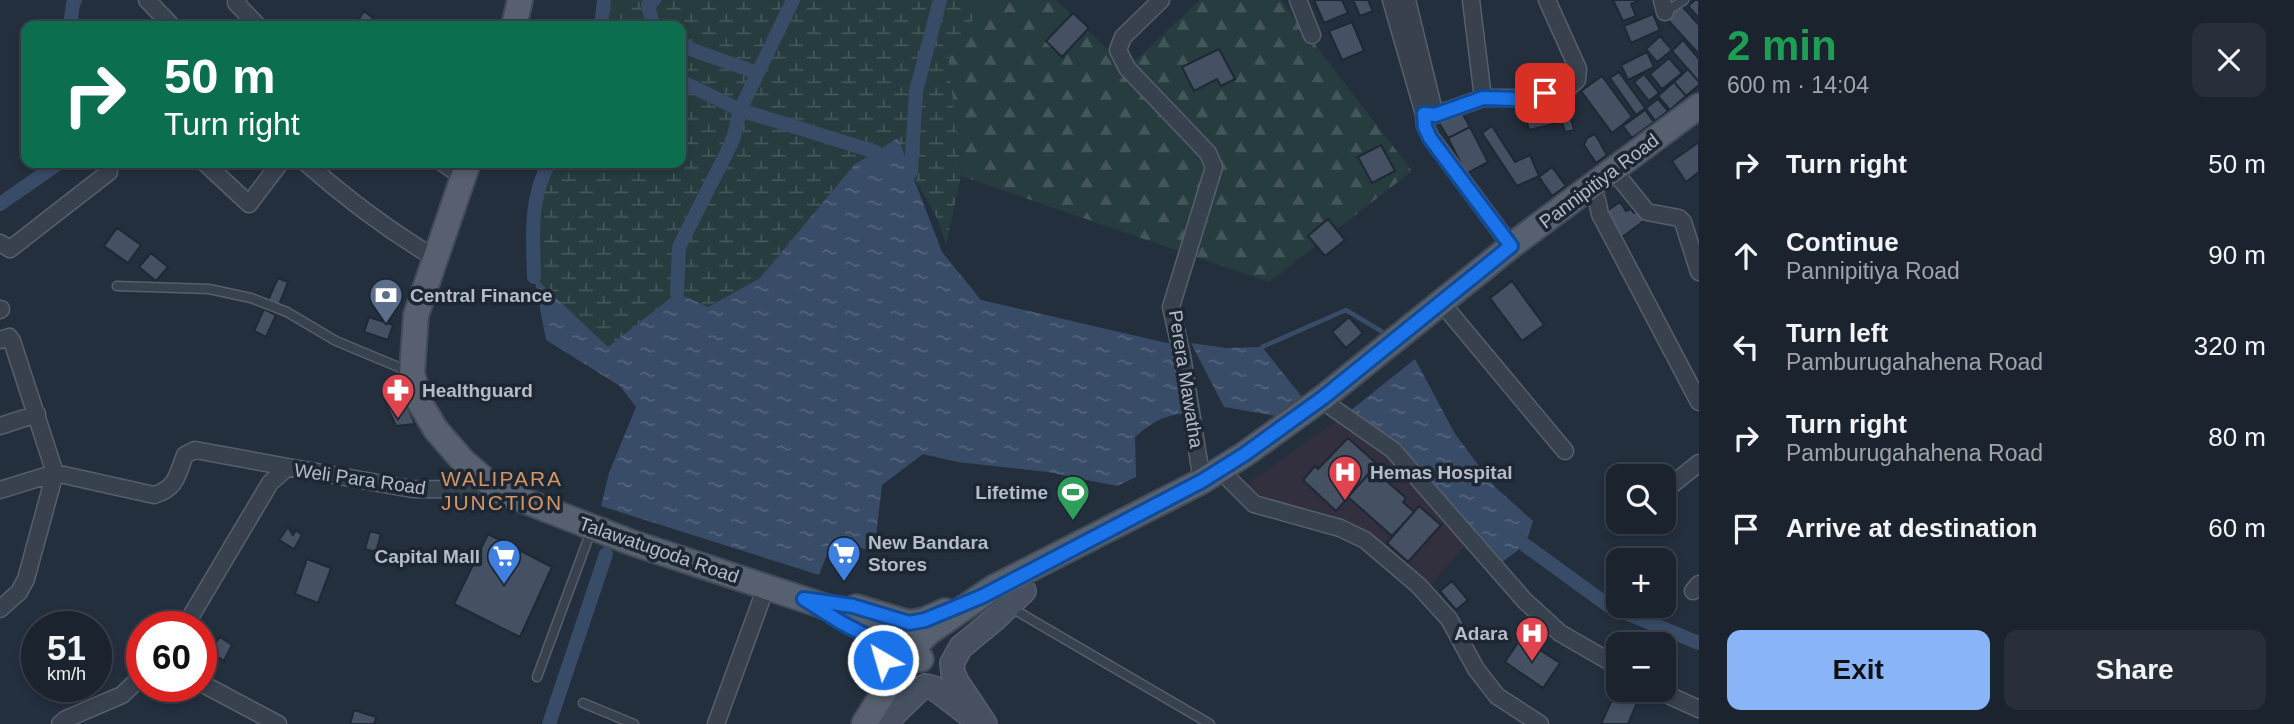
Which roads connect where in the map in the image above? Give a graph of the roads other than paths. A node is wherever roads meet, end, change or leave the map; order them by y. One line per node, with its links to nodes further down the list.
1 (147, 0): 12 (street)
2 (238, 0): 13 (street)
3 (520, 0): 14 (main road)
4 (1161, 0): 43 (street, Perera Mawatha)
5 (1298, 0): 15 (street)
6 (1391, 0): 18 (street)
7 (1407, 0): 18 (street)
8 (1471, 0): 16 (street)
9 (1548, 0): 16 (street)
10 (1684, 0): 11 (lane)
11 (1663, 6)
12 (167, 21)
13 (253, 21)
14 (515, 21)
15 (1312, 34)
16 (1483, 98): 18 (street)
17 (1699, 106): 28 (main road, Pannipitiya Road)
18 (1429, 114): 28 (street)
19 (1699, 126): 25 (main road, Pannipitiya Road)
20 (210, 168): 21 (street)
21 (276, 168)
22 (312, 168): 29 (street)
23 (458, 168): 29 (main road, Talawatugoda Road)
24 (109, 172): 27 (street)
25 (1622, 181): 26 (main road, Pannipitiya Road); 30 (street)
26 (1597, 200): 32 (main road, Pannipitiya Road); 36 (street)
27 (0, 243)
28 (1511, 246): 35 (main road, Pannipitiya Road)
29 (435, 258): 34 (main road, Talawatugoda Road)
30 (1699, 272)
31 (117, 286): 34 (lane)
32 (1450, 313): 35 (main road, Pannipitiya Road); 39 (street)
33 (0, 340): 37 (street)
34 (412, 373): 47 (main road, Talawatugoda Road)
35 (1328, 402): 43 (main road, Pannipitiya Road); 44 (main road, Pannipitiya Road); 55 (street)
36 (1699, 402)
37 (37, 414): 38 (street); 42 (street)
38 (0, 426)
39 (1566, 451)
40 (1699, 463): 45 (street)
41 (288, 467): 42 (street); 47 (street, Weli Para Road); 53 (street, Weli Para Road)
42 (55, 473): 46 (street); 52 (street)
43 (1202, 481): 51 (main road, Pannipitiya Road)
44 (1231, 481): 51 (main road, Pannipitiya Road); 71 (street)
45 (1676, 481)
46 (0, 490)
47 (497, 490): 48 (main road, Talawatugoda Road)
48 (592, 528): 49 (main road, Talawatugoda Road); 56 (lane)
49 (766, 587): 50 (main road, Talawatugoda Road); 65 (street)
50 (804, 599): 51 (main road); 54 (main road, Talawatugoda Road); 66 (main road)
51 (1004, 599): 54 (main road, Pannipitiya Road); 69 (main road); 70 (lane)
52 (0, 609)
53 (194, 611)
54 (917, 655): 67 (main road, Pannipitiya Road); 68 (main road, Pannipitiya Road); 69 (main road)
55 (1606, 660)
56 (537, 677)
57 (126, 691): 62 (street)
58 (217, 692): 63 (street)
59 (1676, 699): 61 (street)
60 (583, 703): 64 (lane)
61 (1699, 709)
62 (60, 724)
63 (278, 724)
64 (634, 724)
65 (716, 724)
66 (853, 724)
67 (864, 724)
68 (882, 724): 69 (main road)
69 (984, 724)
70 (1210, 724)
71 (1540, 724)

